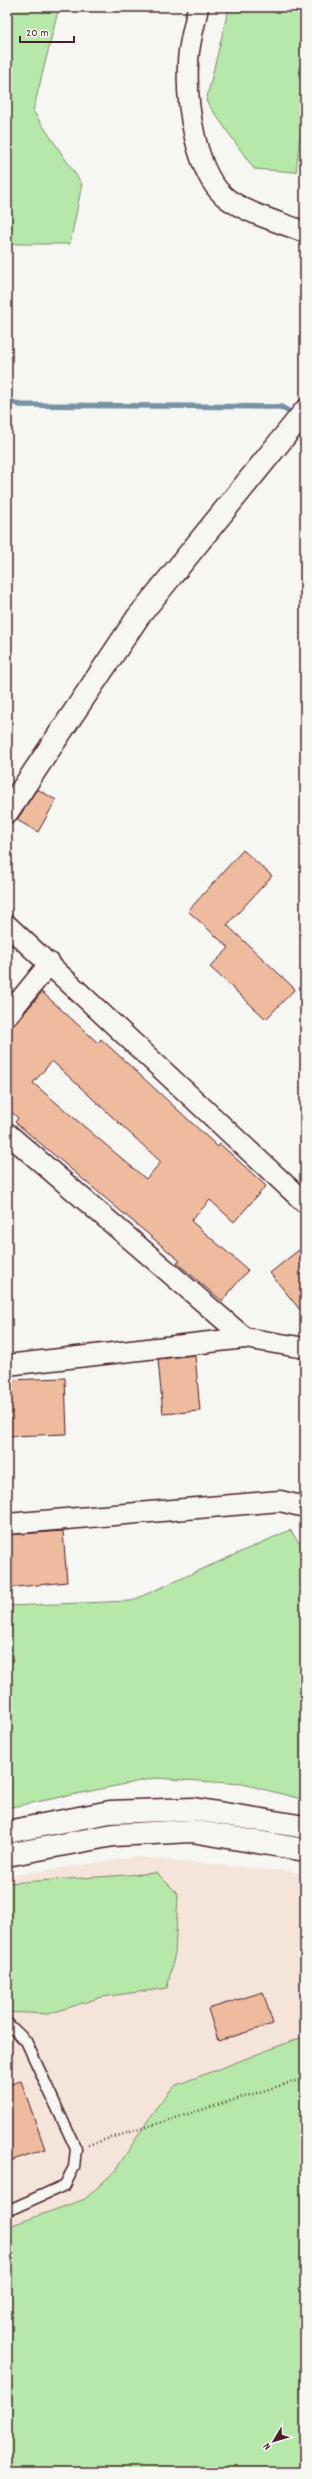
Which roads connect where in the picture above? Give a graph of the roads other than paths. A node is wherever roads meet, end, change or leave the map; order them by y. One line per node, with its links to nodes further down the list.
1 (198, 7): 2 (street)
2 (305, 232)
3 (299, 419): 4 (main road)
4 (7, 812)
5 (7, 925): 6 (street)
6 (50, 963): 7 (street); 9 (street)
7 (7, 1016)
8 (7, 1133): 10 (street)
9 (303, 1195)
10 (245, 1338): 11 (street); 12 (street)
11 (305, 1348)
12 (7, 1365)
13 (305, 1507): 14 (street)
14 (7, 1524)
15 (305, 1826): 16 (main road)
16 (7, 1832)
17 (305, 1850): 18 (main road)
18 (7, 1855)
19 (7, 2023): 20 (lane)
20 (7, 2211)

